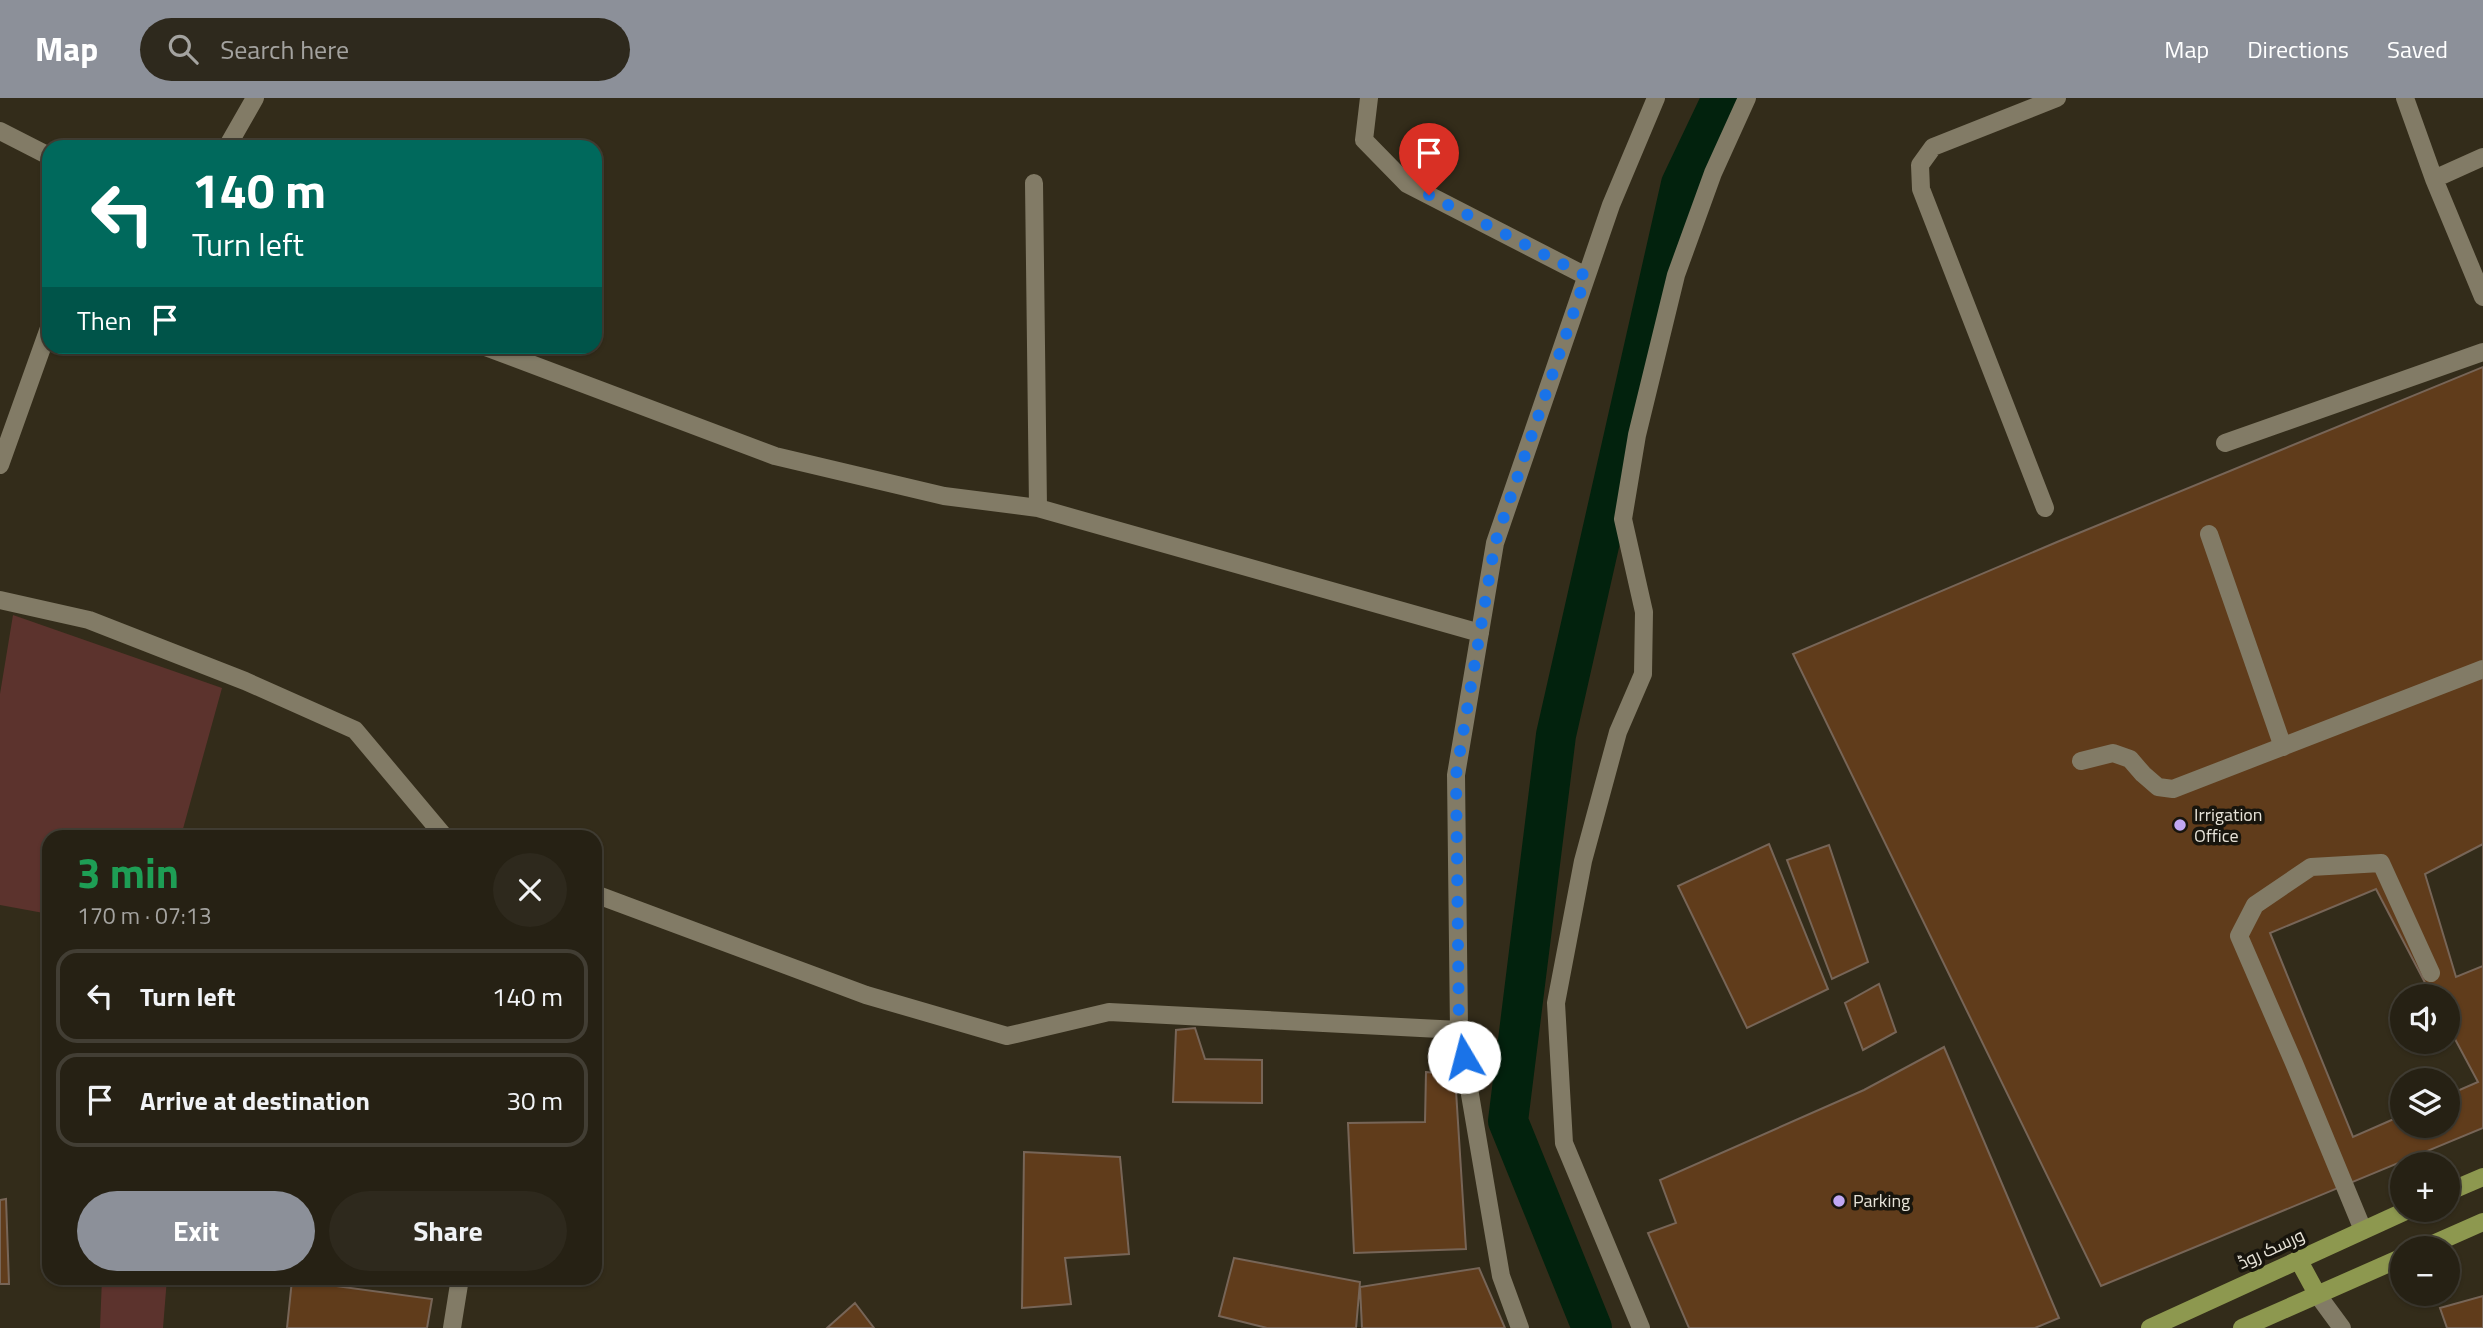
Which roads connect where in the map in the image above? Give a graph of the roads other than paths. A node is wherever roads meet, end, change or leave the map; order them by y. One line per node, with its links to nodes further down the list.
1 (255, 98): 8 (street)
2 (1369, 98): 13 (street)
3 (1657, 98): 13 (street)
4 (1748, 98): 44 (street)
5 (2057, 98): 21 (street)
6 (2404, 98): 11 (street)
7 (0, 131): 9 (street)
8 (231, 140)
9 (42, 152)
10 (2483, 157): 11 (street)
11 (2434, 179): 14 (street)
12 (1034, 183): 20 (street)
13 (1586, 276): 24 (street)
14 (2483, 297)
15 (42, 348): 19 (street)
16 (2483, 352): 18 (street)
17 (504, 354): 20 (street)
18 (2225, 443)
19 (0, 465)
20 (1038, 508): 24 (street)
21 (2045, 508)
22 (2209, 534): 26 (street)
23 (0, 600): 28 (street)
24 (1480, 633): 31 (street)
25 (2483, 669): 26 (street)
26 (2284, 747): 27 (street)
27 (2081, 761)
28 (439, 830)
29 (602, 897): 31 (street)
30 (2431, 972): 36 (street)
31 (1459, 1030): 43 (street)
32 (2483, 1177): 33 (main road)
33 (2460, 1187)
34 (2390, 1218): 36 (main road, ورسک روڈ)
35 (2483, 1222): 37 (main road)
36 (2363, 1230): 38 (main road, ورسک روڈ)
37 (2451, 1236)
38 (2298, 1259): 41 (main road); 45 (main road, ورسک روڈ)
39 (2390, 1263): 41 (main road)
40 (459, 1285): 42 (street)
41 (2317, 1294): 46 (main road); 47 (street)
42 (452, 1328)
43 (1520, 1328)
44 (1640, 1328)
45 (2150, 1328)
46 (2242, 1328)
47 (2342, 1328)

